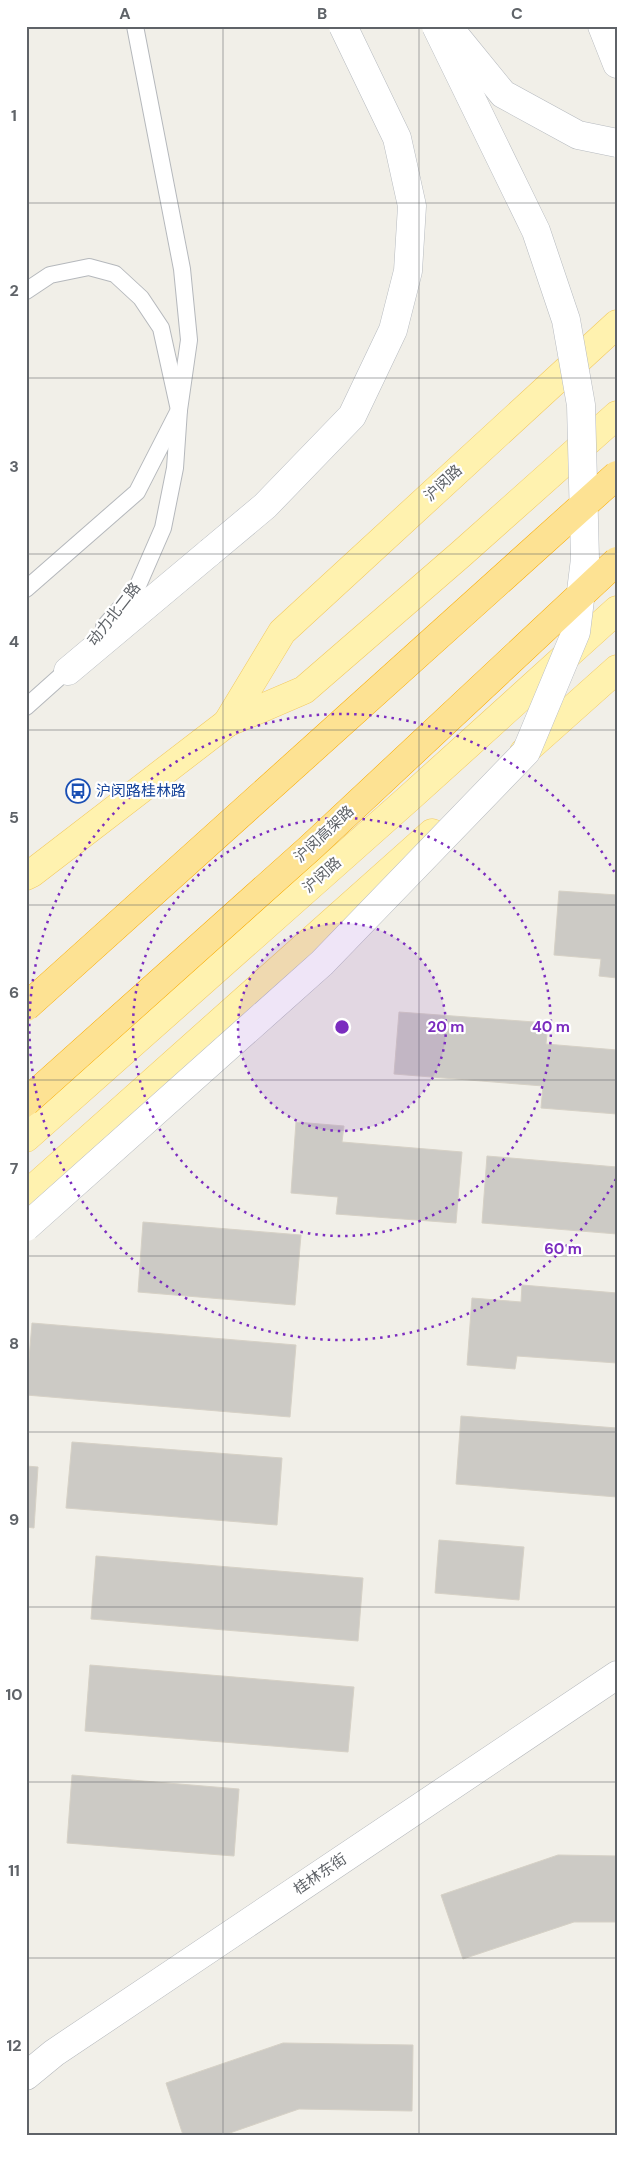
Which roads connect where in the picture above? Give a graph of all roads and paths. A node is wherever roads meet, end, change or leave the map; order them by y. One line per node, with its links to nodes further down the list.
1 (134, 26): 10 (lane)
2 (343, 26): 16 (main road, bridge)
3 (436, 26): 27 (main road, bridge)
4 (447, 26): 7 (main road, bridge)
5 (602, 26): 6 (main road)
6 (617, 64)
7 (617, 142)
8 (26, 291): 10 (lane)
9 (617, 324): 19 (main road, 沪闵路)
10 (179, 410): 14 (lane); 16 (lane, 动力北二路)
11 (617, 415): 19 (main road, 沪闵路)
12 (617, 475): 23 (highway, bridge)
13 (617, 561): 21 (highway, 沪闵高架路, bridge)
14 (26, 588)
15 (617, 610): 20 (main road, 沪闵路)
16 (68, 671): 18 (lane, 动力北二路)
17 (608, 676): 20 (main road); 26 (main road)
18 (26, 707)
19 (227, 722): 22 (main road, 沪闵路)
20 (466, 747): 25 (main road, 沪闵路)
21 (310, 848): 24 (highway, 沪闵高架路, bridge); 25 (main road, bridge)
22 (28, 877)
23 (26, 1006)
24 (26, 1102)
25 (26, 1137)
26 (26, 1195)
27 (26, 1227)
28 (617, 1675): 29 (main road, 桂林东街)
29 (26, 2076)

